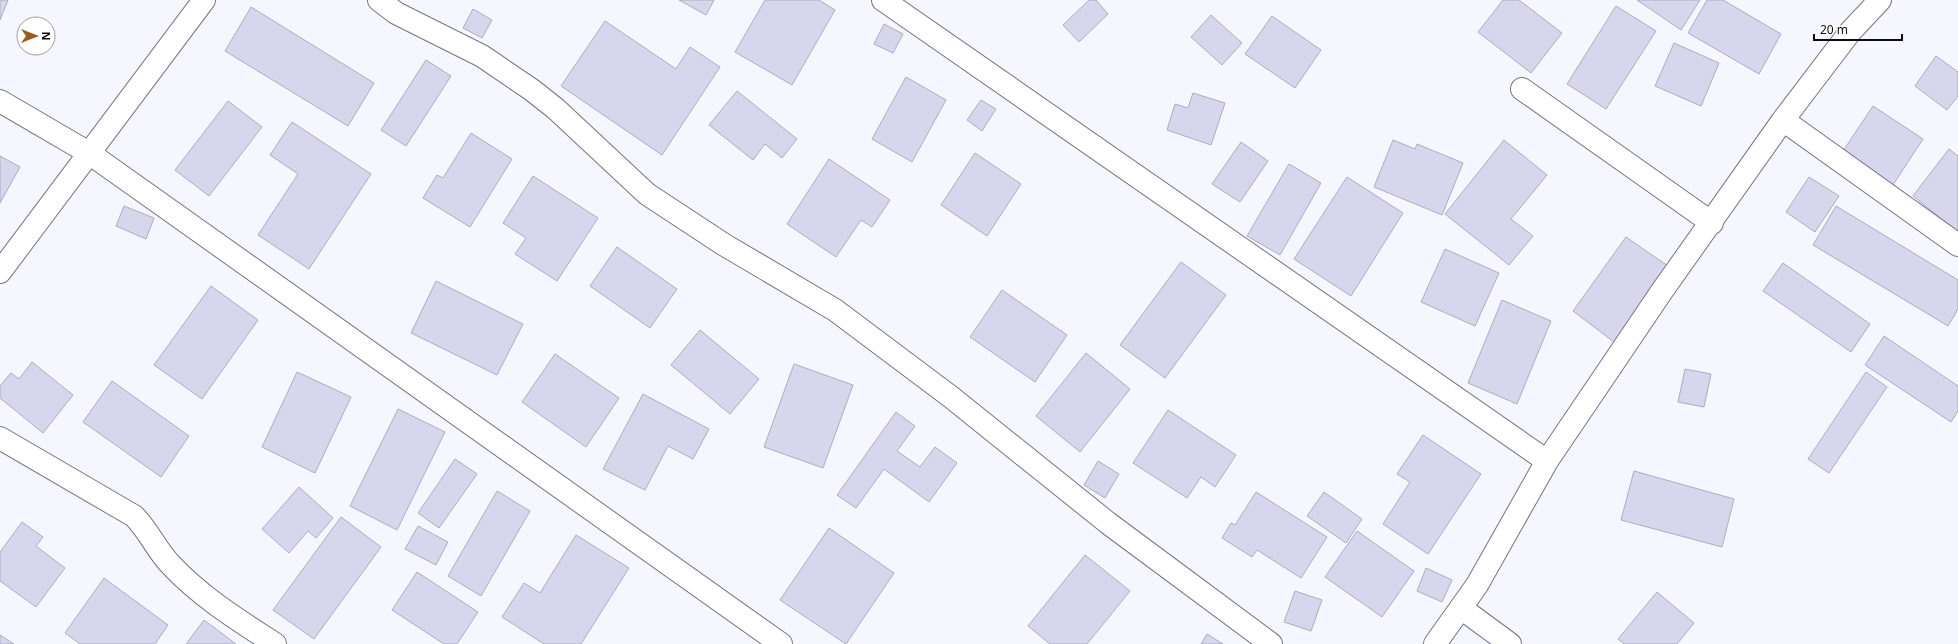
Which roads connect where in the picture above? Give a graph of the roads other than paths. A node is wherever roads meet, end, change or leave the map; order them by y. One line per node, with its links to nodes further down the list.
1 (204, 0): 8 (street)
2 (379, 0): 17 (street)
3 (883, 0): 13 (street)
4 (1880, 0): 7 (street)
5 (1522, 89): 9 (street)
6 (0, 101): 8 (street)
7 (1783, 120): 9 (street); 10 (street)
8 (89, 153): 11 (street); 16 (street)
9 (1712, 223): 13 (street)
10 (1958, 245)
11 (0, 272)
12 (0, 438): 15 (street)
13 (1547, 461): 14 (street)
14 (1461, 608): 18 (street); 19 (street)
15 (275, 644)
16 (781, 644)
17 (1271, 644)
18 (1435, 644)
19 (1510, 644)

